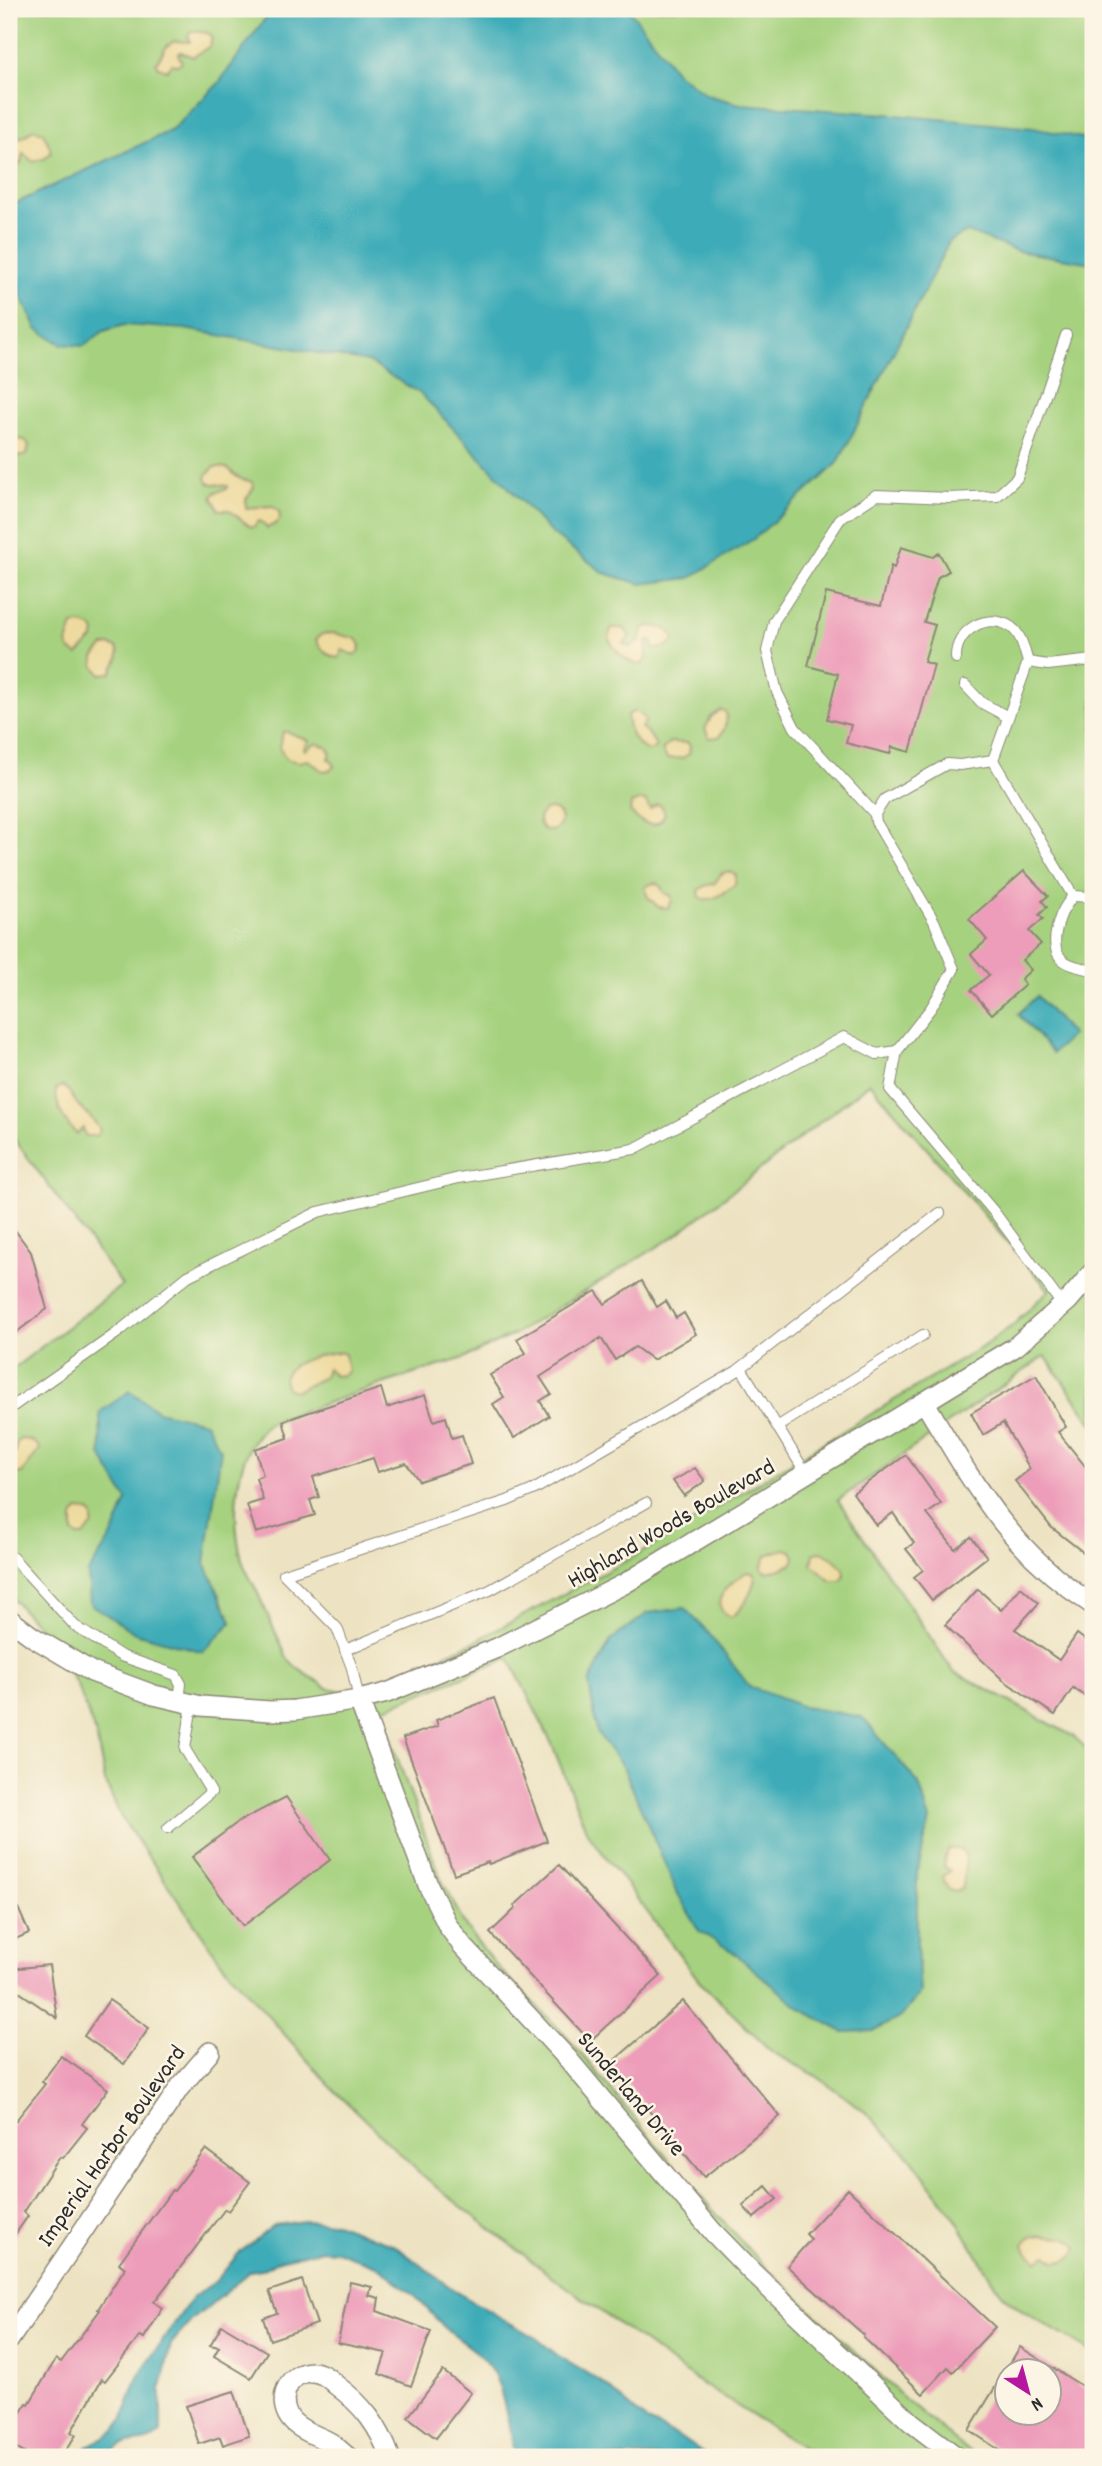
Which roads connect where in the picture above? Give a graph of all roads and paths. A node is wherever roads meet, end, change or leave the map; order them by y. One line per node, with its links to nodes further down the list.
1 (1066, 335): 8 (lane)
2 (956, 658): 4 (lane)
3 (1093, 660): 4 (lane)
4 (1028, 662): 6 (lane)
5 (965, 685): 6 (lane)
6 (1008, 717): 7 (lane)
7 (993, 760): 8 (lane); 9 (lane)
8 (875, 814): 12 (lane)
9 (1073, 896): 10 (lane); 11 (lane)
10 (1093, 897)
11 (1093, 970)
12 (897, 1051): 15 (lane); 19 (lane)
13 (940, 1213): 17 (lane)
14 (1093, 1272): 15 (street, Highland Woods Boulevard)
15 (1063, 1306): 18 (street, Highland Woods Boulevard)
16 (923, 1335): 20 (lane)
17 (741, 1368): 20 (lane); 26 (lane)
18 (925, 1403): 21 (street, Highland Woods Boulevard); 24 (street)
19 (9, 1409)
20 (777, 1427): 21 (lane)
21 (807, 1475): 27 (street, Highland Woods Boulevard)
22 (646, 1503): 26 (lane)
23 (9, 1556): 28 (lane)
24 (1093, 1605)
25 (9, 1619): 28 (street)
26 (345, 1650): 27 (lane)
27 (359, 1700): 28 (street, Highland Woods Boulevard); 34 (street, Sunderland Drive)
28 (185, 1702): 29 (lane)
29 (168, 1828)
30 (210, 2052): 31 (street, Imperial Harbor Boulevard)
31 (9, 2340)
32 (348, 2457): 33 (street)
33 (390, 2457)
34 (957, 2457)

